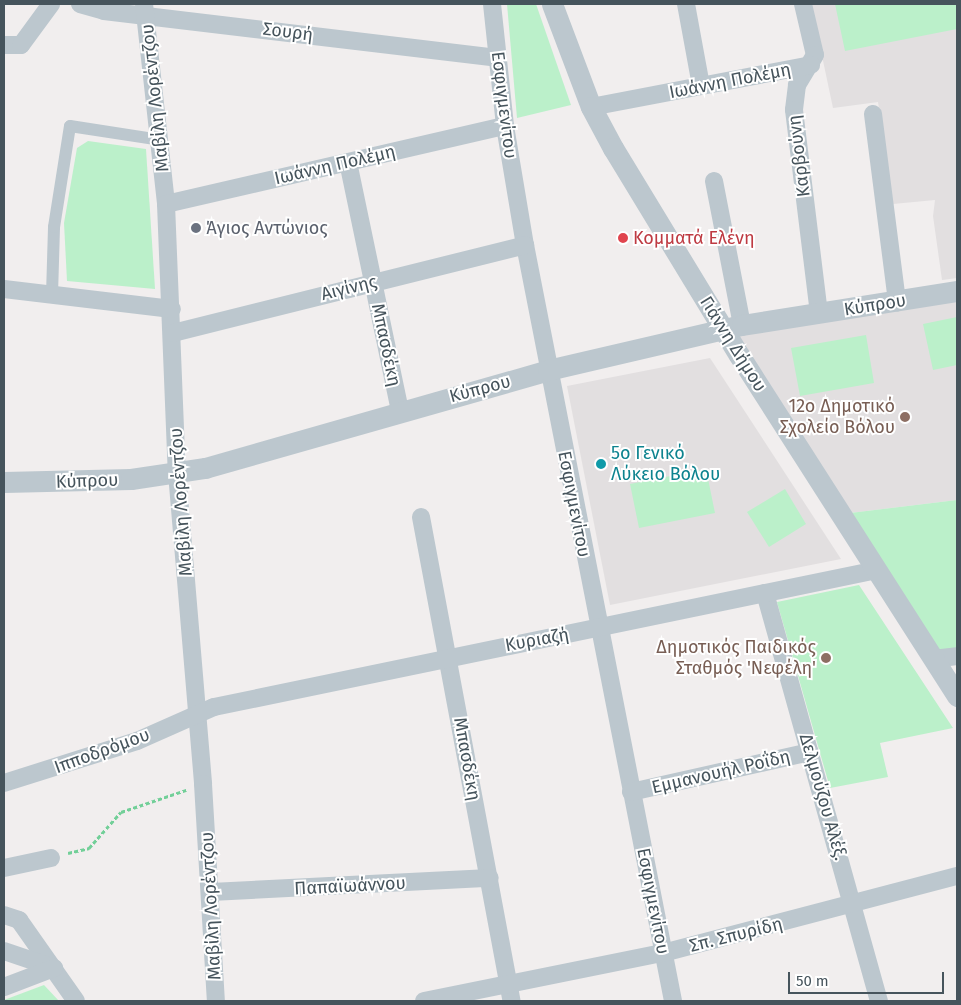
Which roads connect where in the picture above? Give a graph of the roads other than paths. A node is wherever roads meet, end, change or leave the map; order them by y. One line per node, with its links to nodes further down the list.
1 (51, 4): 8 (street)
2 (80, 4): 7 (street, Σουρή)
3 (492, 4): 9 (street, Εσφιγμενίτου)
4 (552, 4): 12 (street, Γιάννη Δήμου)
5 (686, 4): 11 (street)
6 (803, 4): 10 (street)
7 (145, 9): 9 (street, Σουρή); 15 (street, Μαβίλη Λορέντζου)
8 (4, 45)
9 (497, 58): 14 (street, Εσφιγμενίτου)
10 (811, 65): 11 (street, Ιωάννη Πολέμη); 26 (street, Καρβούνη)
11 (701, 86): 12 (street, Ιωάννη Πολέμη)
12 (590, 108): 27 (street, Γιάννη Δήμου)
13 (873, 114): 24 (street)
14 (504, 126): 16 (street, Ιωάννη Πολέμη); 19 (street, Εσφιγμενίτου)
15 (160, 140): 18 (street, Μαβίλη Λορέντζου); 23 (street)
16 (348, 162): 18 (street, Ιωάννη Πολέμη); 20 (street, Μπασδέκη)
17 (714, 181): 27 (street)
18 (166, 204): 25 (street, Μαβίλη Λορέντζου)
19 (525, 245): 20 (street, Αιγίνης); 29 (street, Εσφιγμενίτου)
20 (373, 282): 28 (street, Αιγίνης); 30 (street, Μπασδέκη)
21 (4, 289): 23 (street)
22 (957, 291): 24 (street, Κύπρου)
23 (52, 295): 25 (street)
24 (898, 302): 26 (street, Κύπρου)
25 (172, 309): 28 (street, Μαβίλη Λορέντζου)
26 (819, 314): 27 (street, Κύπρου)
27 (732, 327): 29 (street, Κύπρου); 34 (street, Γιάννη Δήμου)
28 (173, 333): 31 (street, Μαβίλη Λορέντζου)
29 (548, 370): 30 (street, Κύπρου); 36 (street, Εσφιγμενίτου)
30 (400, 411): 31 (street, Κύπρου)
31 (177, 474): 32 (street, Κύπρου); 41 (street, Μαβίλη Λορέντζου)
32 (4, 482)
33 (421, 517): 37 (street, Μπασδέκη)
34 (877, 570): 35 (street, Κυριαζή); 39 (street, Γιάννη Δήμου)
35 (765, 593): 36 (street, Κυριαζή); 42 (street, Δελμούζου Αλέξ.)
36 (599, 628): 37 (street, Κυριαζή); 44 (street, Εσφιγμενίτου)
37 (448, 656): 41 (street, Κυριαζή); 48 (street, Μπασδέκη)
38 (957, 656): 39 (street)
39 (933, 659): 40 (street, Γιάννη Δήμου)
40 (957, 696)
41 (198, 712): 43 (street, Ιπποδρόμου); 49 (street, Μαβίλη Λορέντζου)
42 (810, 752): 44 (street, Εμμανουήλ Ροΐδη); 50 (street, Δελμούζου Αλέξ.)
43 (4, 783)
44 (631, 792): 53 (street, Εσφιγμενίτου)
45 (51, 858): 46 (street)
46 (4, 868)
47 (957, 876): 50 (street, Σπ. Σπυρίδη)
48 (490, 878): 49 (street, Παπαϊωάννου); 55 (street, Μπασδέκη)
49 (211, 892): 58 (street, Μαβίλη Λορέντζου)
50 (854, 904): 53 (street, Σπ. Σπυρίδη); 62 (street, Δελμούζου Αλέξ.)
51 (4, 914): 54 (street)
52 (4, 951): 54 (street)
53 (663, 953): 55 (street, Σπ. Σπυρίδη); 61 (street, Εσφιγμενίτου)
54 (54, 968): 56 (street); 57 (street)
55 (509, 983): 59 (street, Σπ. Σπυρίδη); 60 (street, Μπασδέκη)
56 (4, 987)
57 (76, 1001)
58 (216, 1001)
59 (424, 1001)
60 (512, 1001)
61 (673, 1001)
62 (879, 1001)

